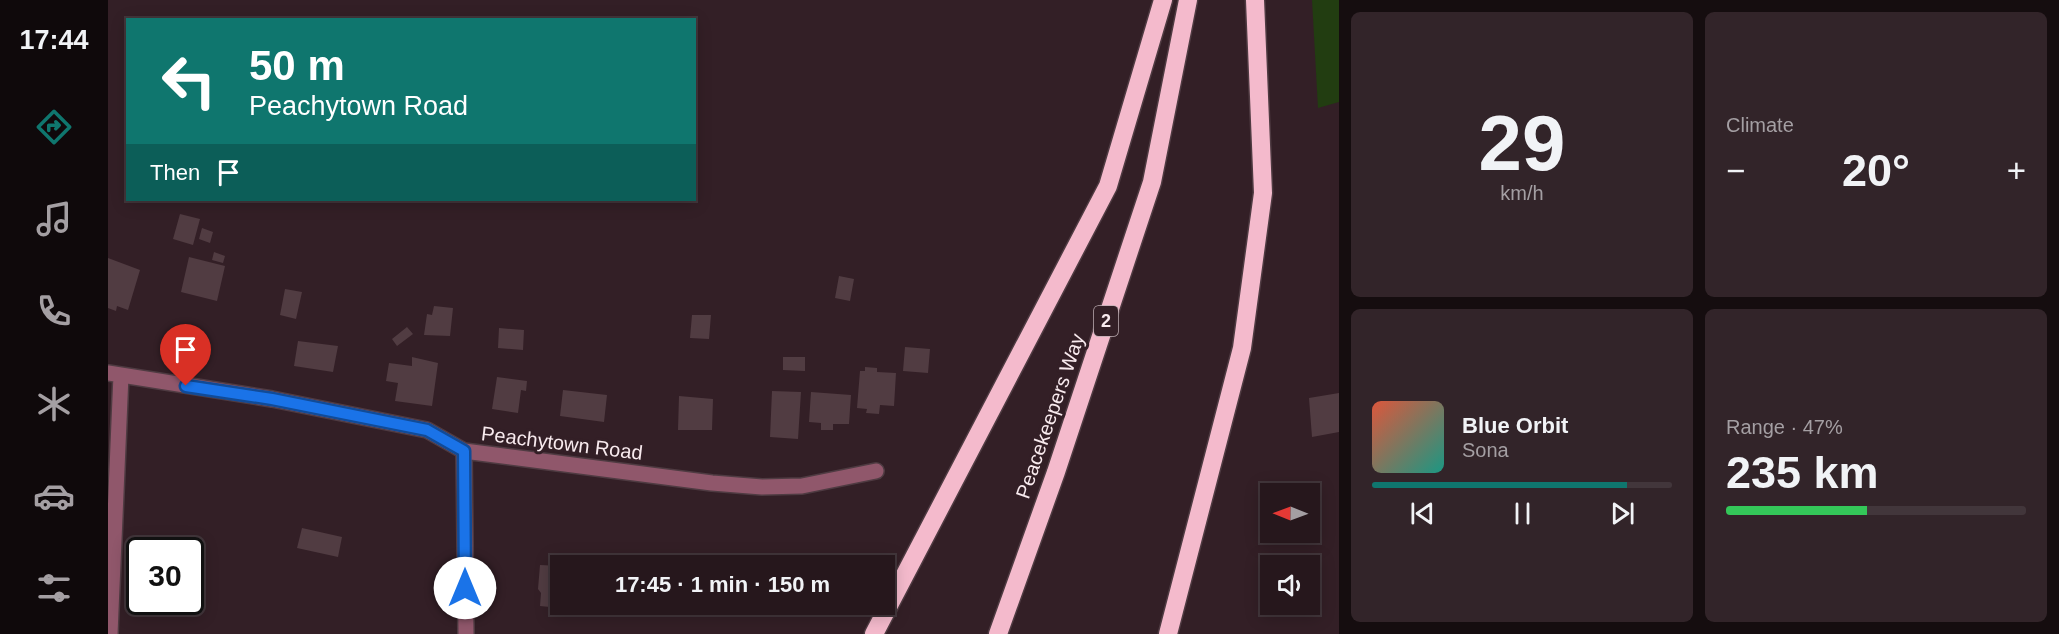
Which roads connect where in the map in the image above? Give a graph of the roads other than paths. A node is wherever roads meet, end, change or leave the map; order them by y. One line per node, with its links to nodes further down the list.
1 (1163, 0): 9 (highway)
2 (1188, 0): 10 (highway, Peacekeepers Way / 2)
3 (1255, 0): 11 (highway)
4 (115, 374): 5 (street, Peachytown Road); 7 (street)
5 (464, 451): 6 (street, Peachytown Road); 8 (street)
6 (876, 471)
7 (110, 634)
8 (466, 634)
9 (874, 634)
10 (998, 634)
11 (1168, 634)

